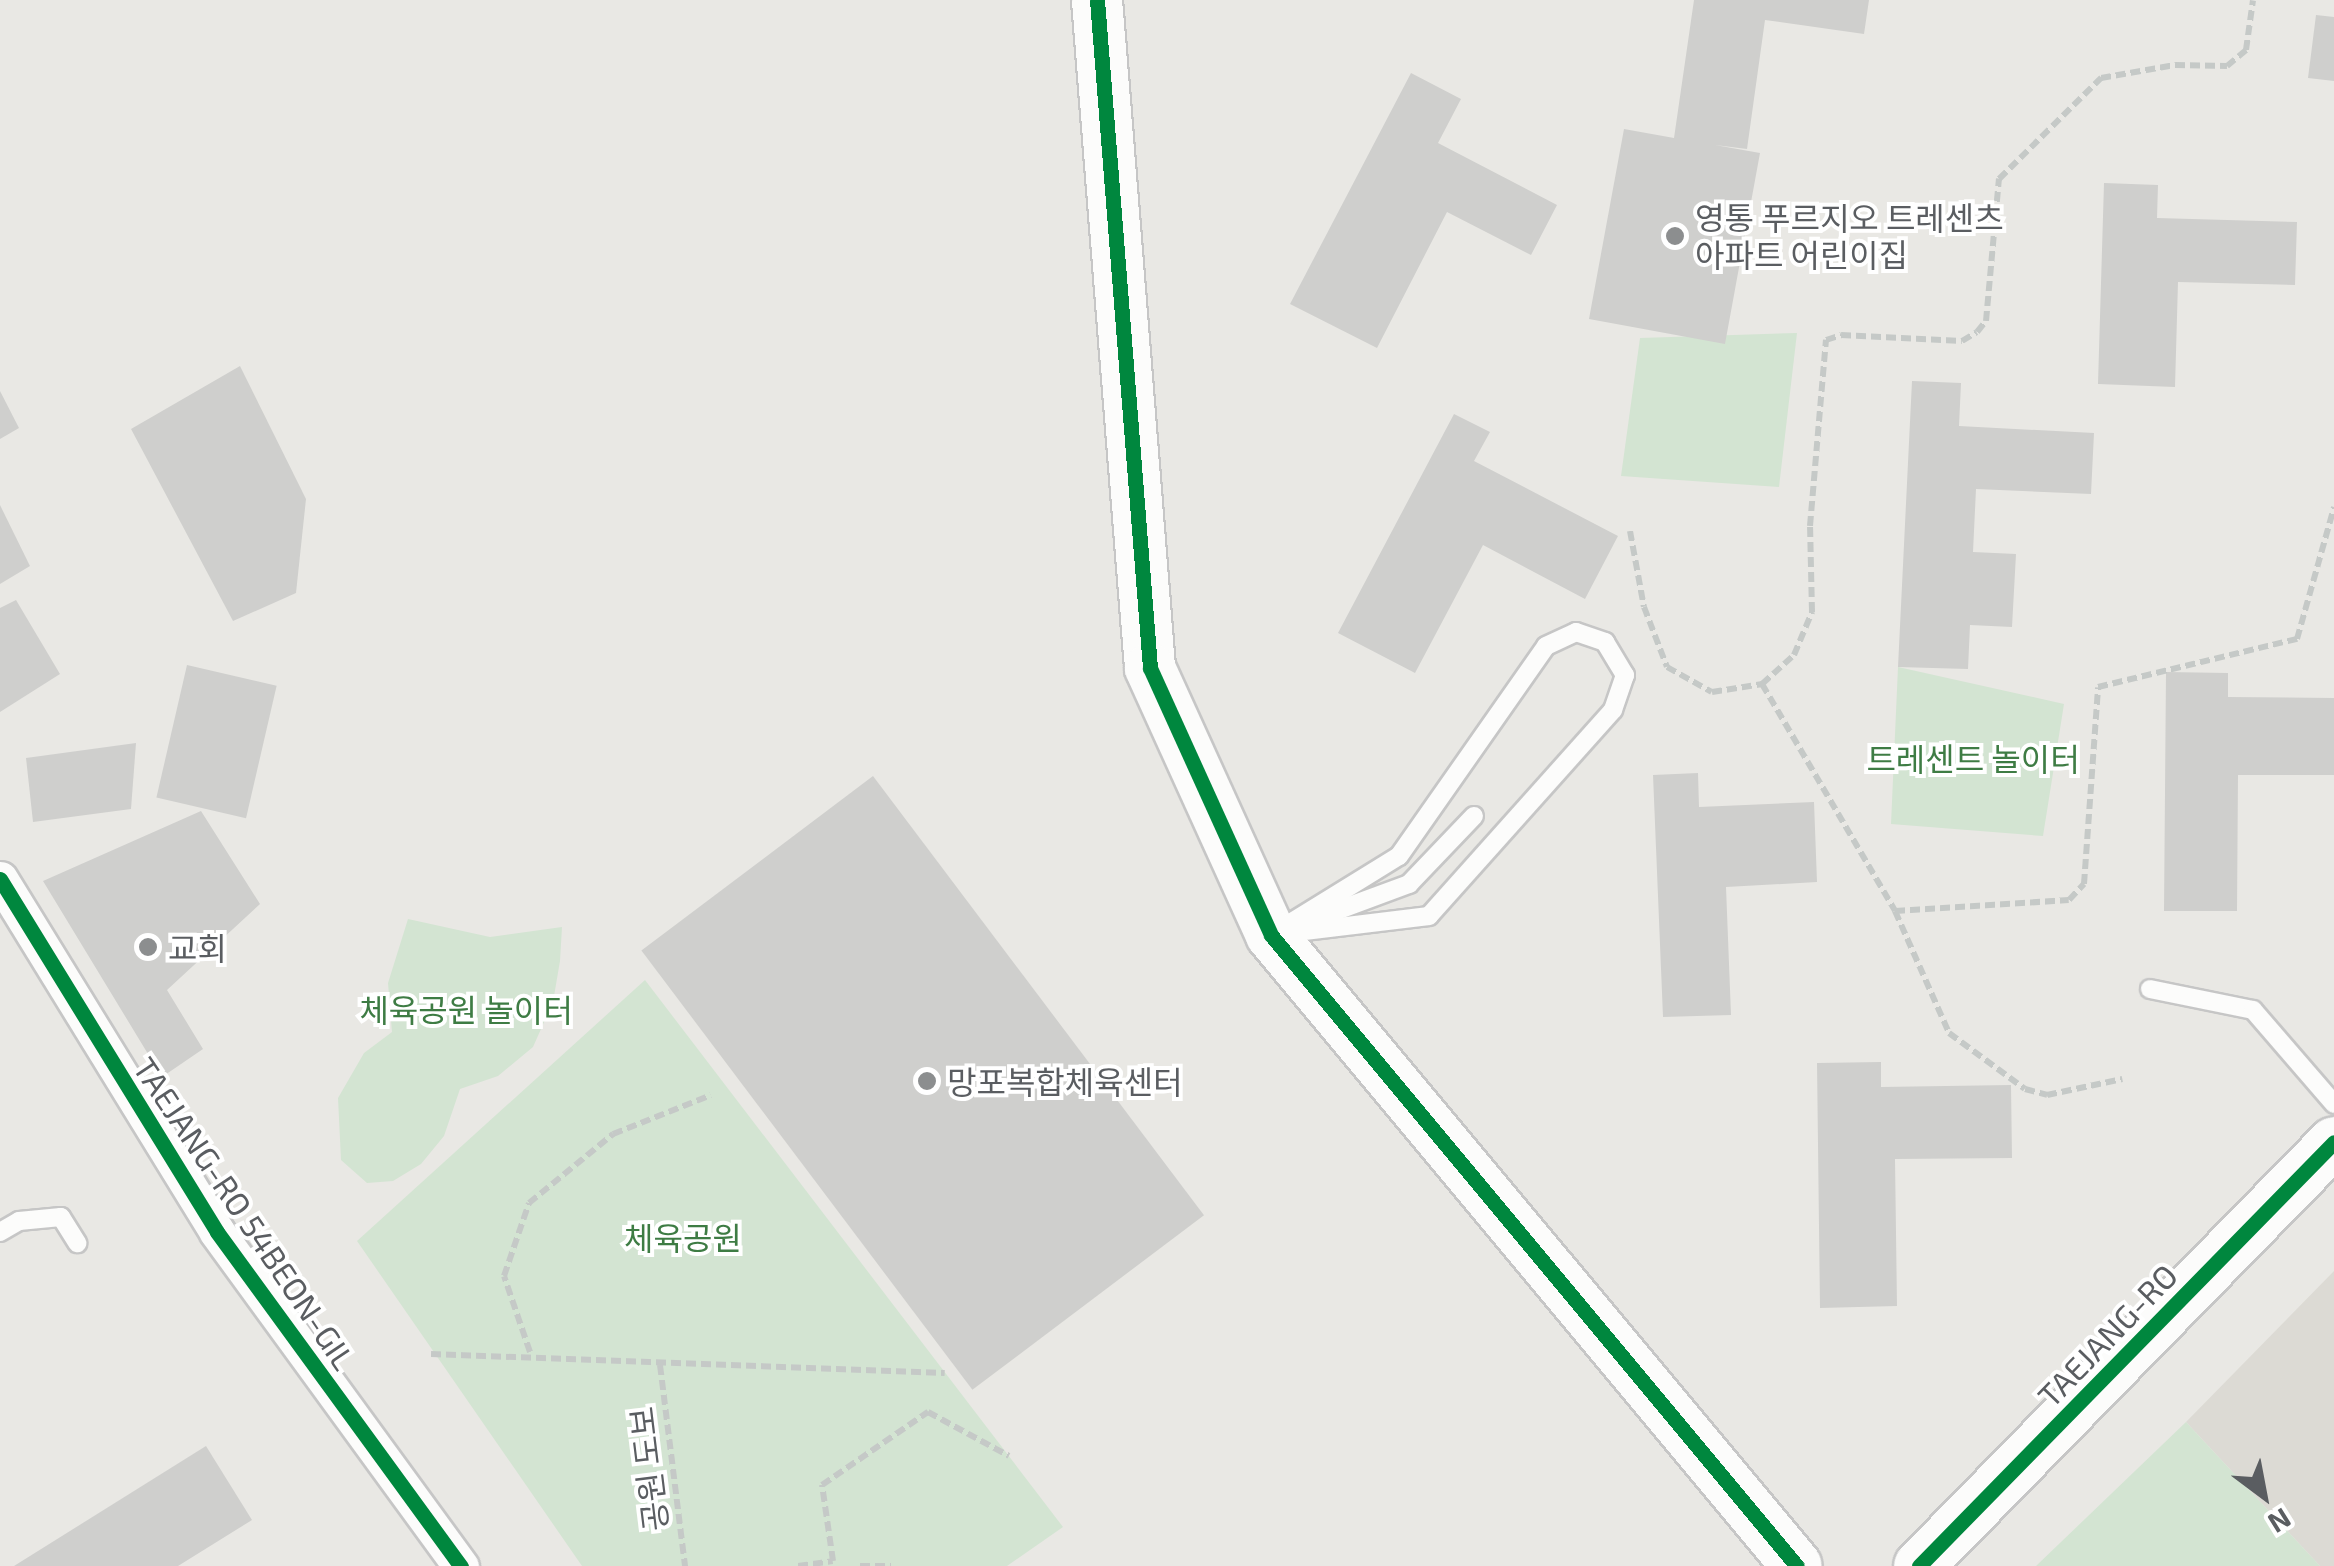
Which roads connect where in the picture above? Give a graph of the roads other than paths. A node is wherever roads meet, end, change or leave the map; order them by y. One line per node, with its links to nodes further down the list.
1 (1098, 0): 4 (street)
2 (1474, 816): 4 (lane)
3 (0, 879): 10 (street, TAEJANG-RO 54BEON-GIL)
4 (1271, 934): 4 (lane); 11 (street)
5 (2150, 989): 6 (lane)
6 (2334, 1104)
7 (2334, 1142): 12 (street, TAEJANG-RO)
8 (0, 1232): 9 (lane)
9 (77, 1243)
10 (461, 1566)
11 (1797, 1566)
12 (1919, 1566)

